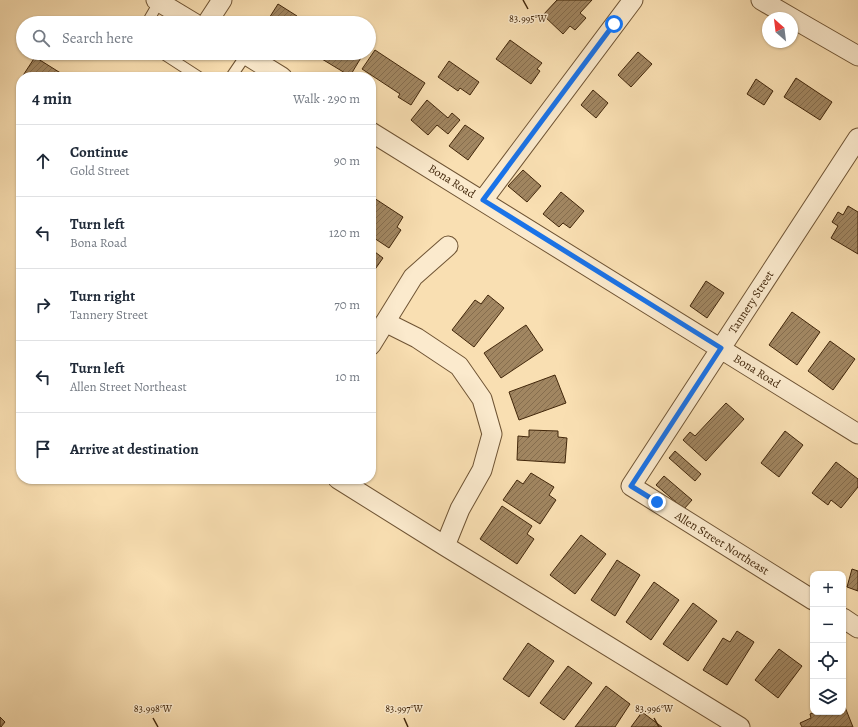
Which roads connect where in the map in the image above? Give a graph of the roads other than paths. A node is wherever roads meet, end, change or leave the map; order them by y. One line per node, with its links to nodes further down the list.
1 (222, 0): 8 (street)
2 (632, 0): 19 (street)
3 (761, 0): 5 (street)
4 (158, 1): 6 (lane); 7 (street)
5 (782, 12)
6 (150, 16)
7 (183, 16)
8 (212, 16)
9 (798, 21): 10 (street)
10 (858, 56)
11 (173, 60): 14 (lane)
12 (241, 60): 15 (lane)
13 (254, 60): 16 (street)
14 (191, 72)
15 (234, 72)
16 (274, 72)
17 (376, 135): 19 (street, Bona Road)
18 (858, 138): 23 (street, Tannery Street)
19 (483, 200): 23 (street, Bona Road)
20 (448, 246): 21 (street)
21 (385, 322): 22 (street); 27 (street)
22 (376, 337)
23 (721, 348): 24 (street, Bona Road); 26 (street, Tannery Street)
24 (858, 434)
25 (346, 484): 27 (street)
26 (631, 486): 28 (street, Allen Street Northeast)
27 (444, 546): 31 (street)
28 (810, 598)
29 (846, 620): 30 (street)
30 (858, 628)
31 (740, 727)

